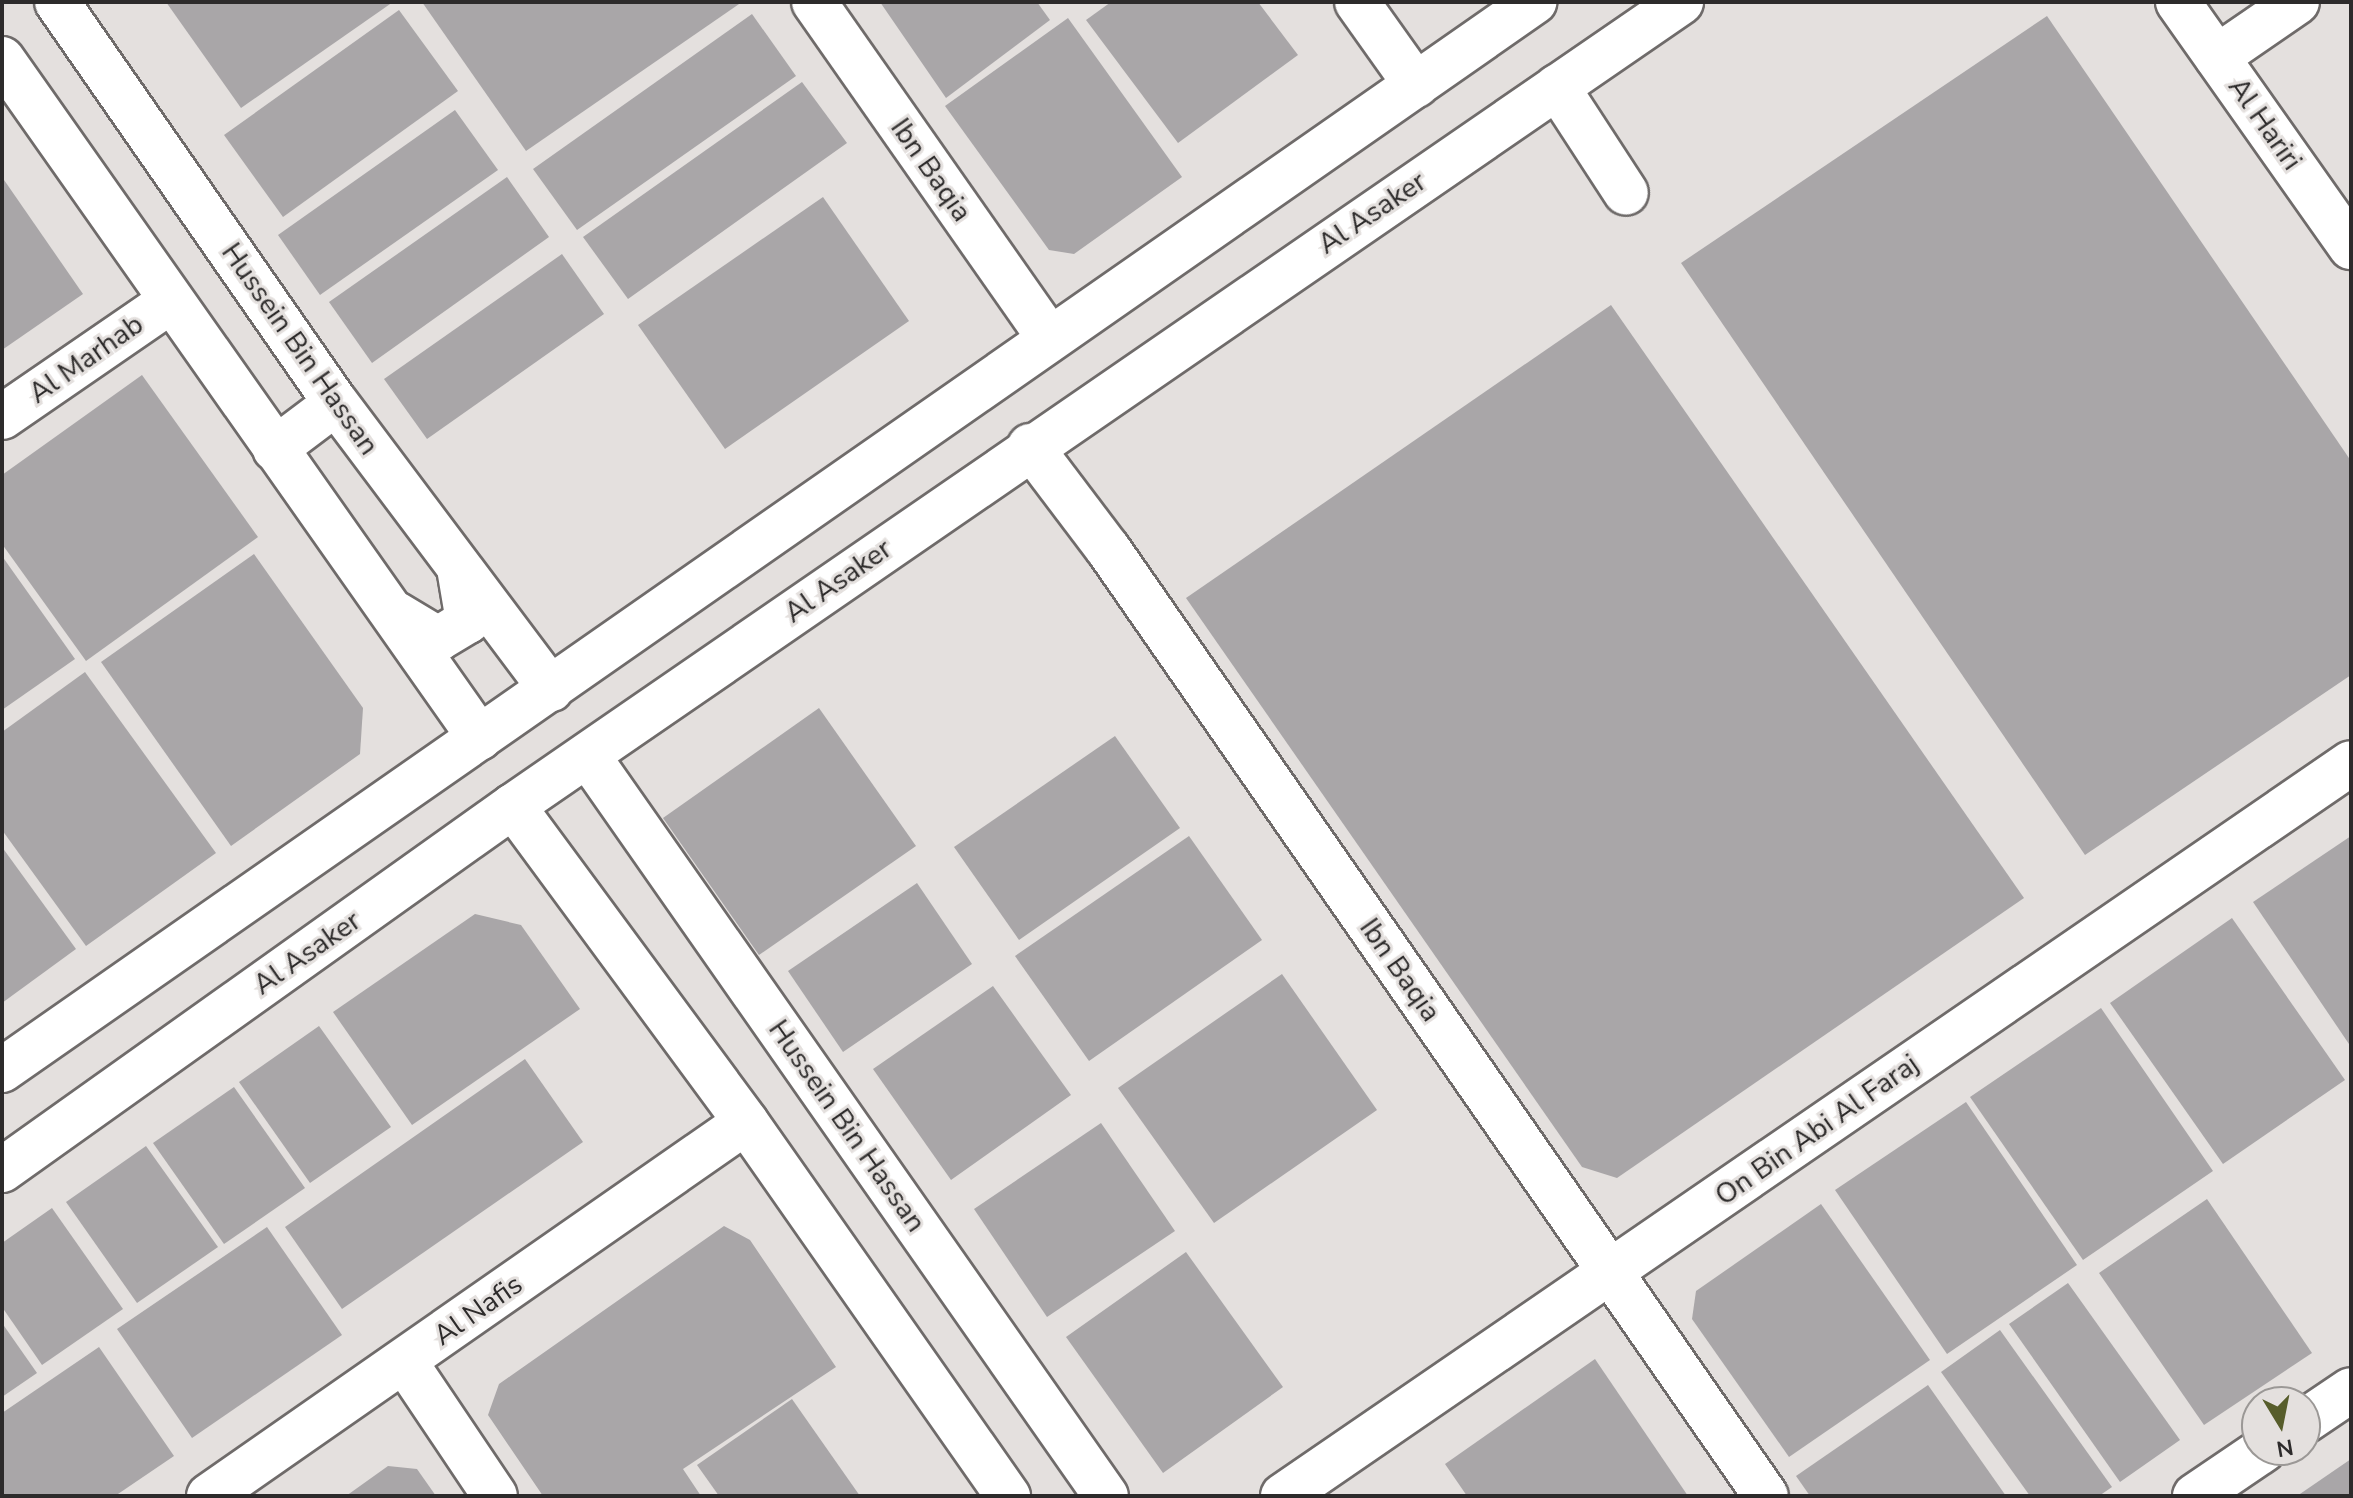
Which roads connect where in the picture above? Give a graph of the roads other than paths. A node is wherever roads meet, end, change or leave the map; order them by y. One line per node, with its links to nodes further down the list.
1 (57, 2): 16 (street, Hussein Bin Hassan)
2 (814, 2): 15 (street, Ibn Baqia)
3 (1357, 2): 10 (street)
4 (1534, 2): 10 (street)
5 (1681, 2): 11 (street, Al Asaker)
6 (2178, 2): 8 (street, Al Hariri)
7 (2297, 2): 8 (street)
8 (2217, 57): 13 (street, Al Hariri)
9 (2, 59): 14 (street)
10 (1416, 85): 15 (street)
11 (1557, 87): 12 (street); 18 (street, Al Asaker)
12 (1626, 193)
13 (2351, 247)
14 (171, 301): 17 (street, Al Marhab); 19 (street)
15 (1049, 338): 22 (street)
16 (336, 403): 19 (street); 20 (street, Hussein Bin Hassan)
17 (2, 417)
18 (1030, 446): 24 (street, Al Asaker); 30 (street, Ibn Baqia)
19 (275, 449): 21 (street)
20 (459, 567): 21 (street); 22 (street, Hussein Bin Hassan)
21 (396, 614): 23 (street)
22 (551, 689): 23 (street)
23 (480, 738): 27 (street)
24 (588, 756): 26 (street, Al Asaker); 38 (street, Hussein Bin Hassan)
25 (2351, 763): 30 (street, On Bin Abi Al Faraj)
26 (513, 806): 28 (street); 29 (street, Al Asaker)
27 (2, 1070)
28 (746, 1122): 31 (street, Al Nafis); 37 (street)
29 (2, 1170)
30 (1611, 1272): 39 (street, On Bin Abi Al Faraj); 40 (street, Ibn Baqia)
31 (405, 1362): 35 (street, Al Nafis); 36 (street)
32 (2351, 1390): 33 (street)
33 (2321, 1410)
34 (2241, 1465): 41 (street)
35 (209, 1496)
36 (495, 1496)
37 (1008, 1496)
38 (1106, 1496)
39 (1283, 1496)
40 (1766, 1496)
41 (2195, 1496)

